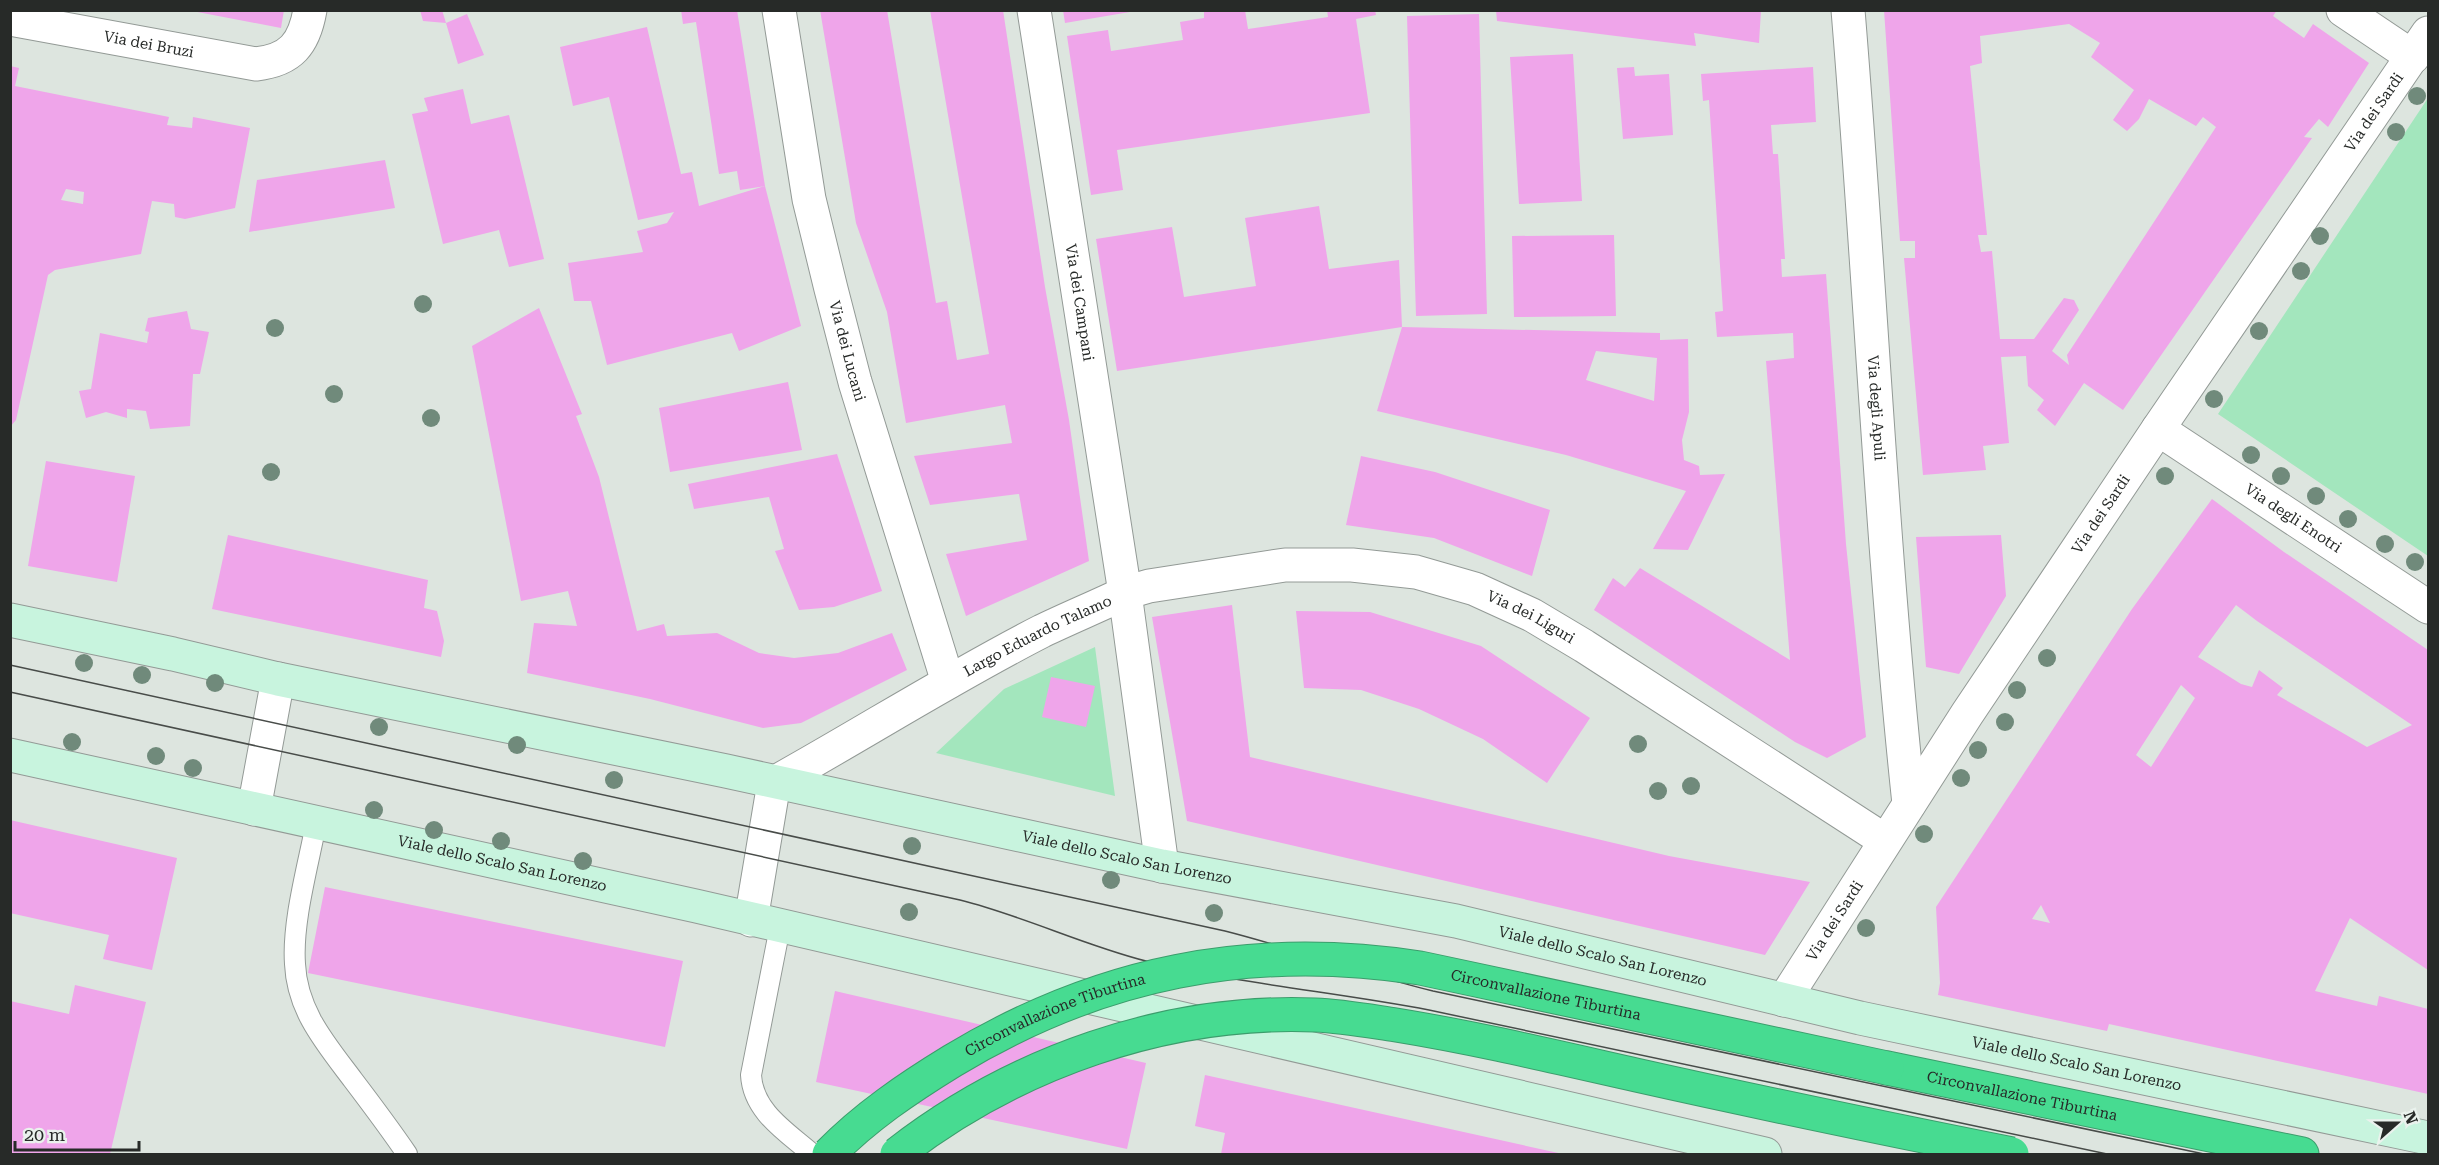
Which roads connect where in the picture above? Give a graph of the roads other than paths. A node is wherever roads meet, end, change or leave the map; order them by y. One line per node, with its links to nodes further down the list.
1 (310, 10): 6 (street, Via dei Bruzi)
2 (779, 10): 13 (street, Via dei Lucani)
3 (1034, 10): 9 (street, Via dei Campani)
4 (1848, 10): 16 (street, Via degli Apuli)
5 (2343, 10): 7 (street)
6 (10, 20)
7 (2421, 45): 8 (street, Via dei Sardi)
8 (2158, 429): 10 (street, Via degli Enotri); 16 (street, Via dei Sardi)
9 (1125, 593): 13 (street, Largo Eduardo Talamo); 19 (street, Via dei Liguri); 20 (street, Largo Eduardo Talamo)
10 (2428, 607)
11 (10, 620): 12 (main road, Viale dello Scalo San Lorenzo)
12 (278, 679): 15 (main road, Viale dello Scalo San Lorenzo); 17 (street)
13 (948, 682): 15 (street, Largo Eduardo Talamo)
14 (10, 755): 17 (main road, Viale dello Scalo San Lorenzo)
15 (774, 783): 20 (main road, Viale dello Scalo San Lorenzo); 21 (street)
16 (1909, 804): 19 (street, Via dei Sardi)
17 (254, 808): 18 (main road, Viale dello Scalo San Lorenzo)
18 (316, 824): 21 (main road, Viale dello Scalo San Lorenzo); 24 (lane)
19 (1884, 840): 22 (street, Via dei Sardi)
20 (1162, 867): 22 (main road, Viale dello Scalo San Lorenzo)
21 (766, 924): 25 (lane); 28 (main road, Viale dello Scalo San Lorenzo)
22 (1784, 1000): 23 (main road, Viale dello Scalo San Lorenzo)
23 (2428, 1138)
24 (407, 1155)
25 (813, 1155)
26 (829, 1155): 30 (highway, Circonvallazione Tiburtina, bridge)
27 (897, 1155): 29 (highway, bridge)
28 (1765, 1155)
29 (2013, 1155)
30 (2302, 1155)

